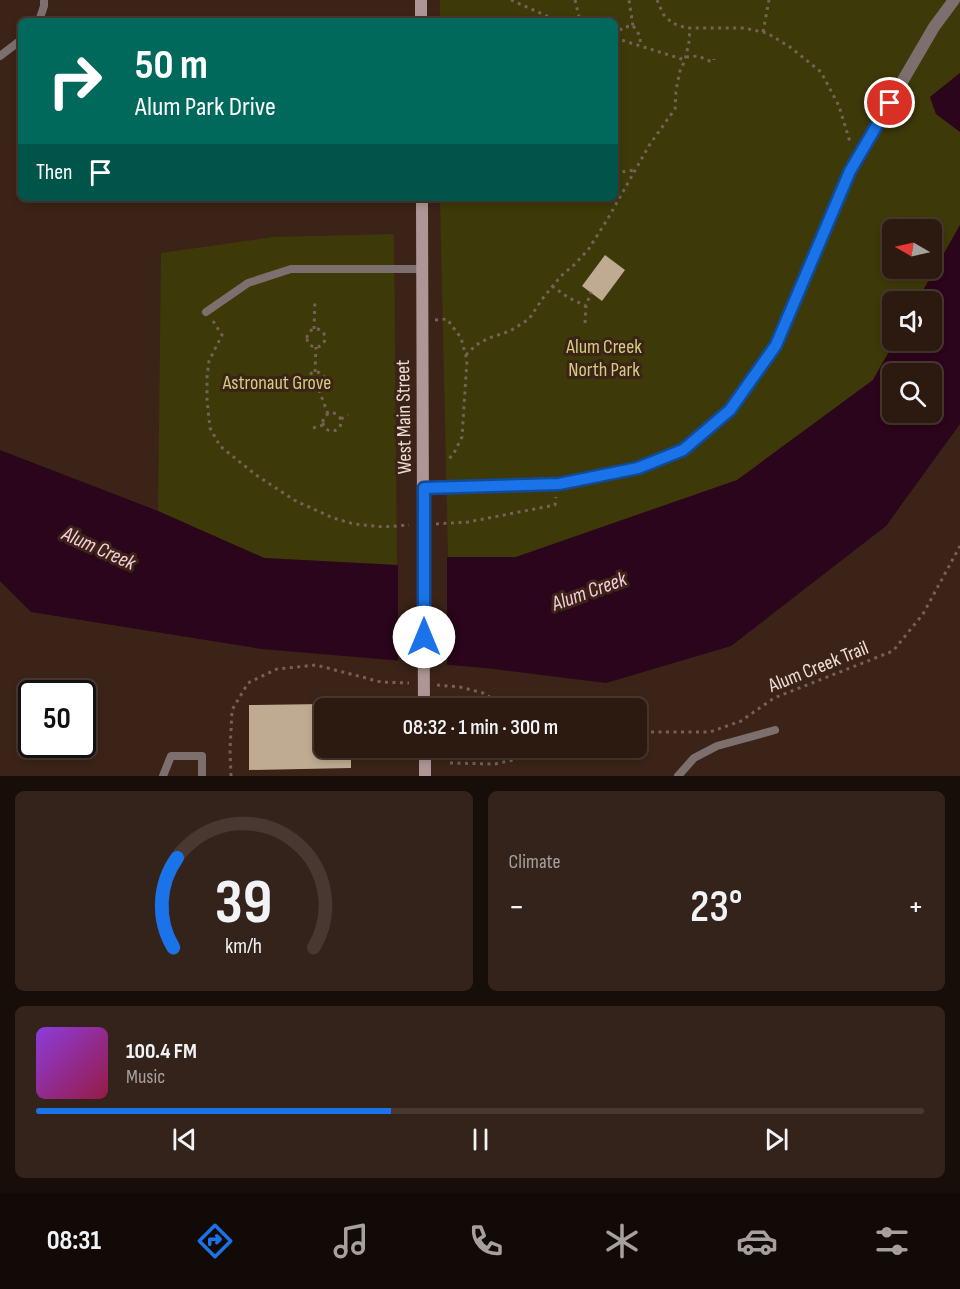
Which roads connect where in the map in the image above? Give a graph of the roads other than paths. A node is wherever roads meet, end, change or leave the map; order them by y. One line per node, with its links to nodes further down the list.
1 (44, 0): 4 (lane)
2 (421, 0): 5 (main road)
3 (954, 0): 11 (street)
4 (40, 18)
5 (421, 18)
6 (18, 42): 7 (lane)
7 (0, 56)
8 (422, 201): 9 (main road, West Main Street)
9 (422, 269): 10 (lane); 11 (main road, West Main Street)
10 (206, 312)
11 (424, 488): 12 (main road, West Main Street, bridge)
12 (424, 698)
13 (775, 730): 18 (lane)
14 (425, 758): 17 (main road)
15 (163, 776): 16 (lane)
16 (202, 776)
17 (425, 776)
18 (678, 776)

